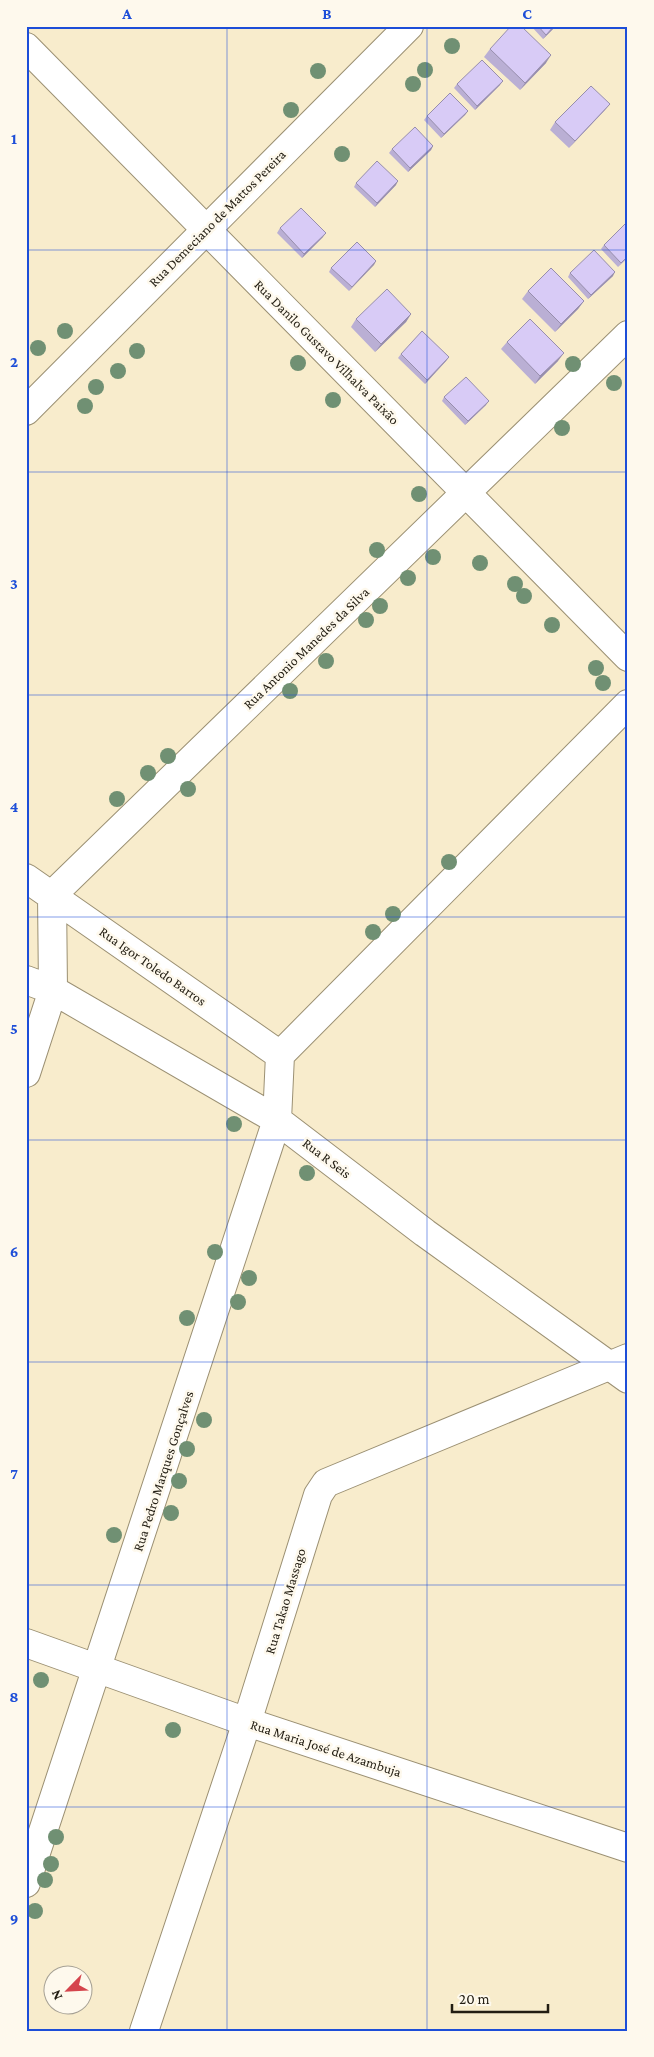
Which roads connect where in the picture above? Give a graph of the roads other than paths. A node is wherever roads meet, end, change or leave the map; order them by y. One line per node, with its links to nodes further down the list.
1 (409, 26): 3 (street, Rua Demeciano de Mattos Pereira)
2 (26, 48): 3 (street, Rua Danilo Gustavo Vilhalva Paixão)
3 (206, 230): 5 (street, Rua Demeciano de Mattos Pereira); 6 (street, Rua Danilo Gustavo Vilhalva Paixão)
4 (628, 335): 6 (street, Rua Antonio Manedes da Silva)
5 (26, 410)
6 (466, 493): 7 (street, Rua Danilo Gustavo Vilhalva Paixão); 10 (street, Rua Antonio Manedes da Silva)
7 (628, 657)
8 (628, 704): 13 (street)
9 (26, 878): 10 (street, Rua Igor Toledo Barros)
10 (52, 895): 12 (street); 13 (street, Rua Igor Toledo Barros)
11 (26, 980): 12 (street, Rua R Seis)
12 (53, 990): 14 (street); 15 (street, Rua R Seis)
13 (280, 1055): 15 (street, Rua Pedro Marques Gonçalves)
14 (26, 1073)
15 (277, 1120): 16 (street, Rua R Seis); 18 (street, Rua Pedro Marques Gonçalves)
16 (622, 1368): 19 (street, Rua Takao Massago)
17 (26, 1642): 18 (street, Rua Maria José de Azambuja)
18 (98, 1669): 19 (street, Rua Maria José de Azambuja); 21 (street, Rua Pedro Marques Gonçalves)
19 (247, 1722): 20 (street, Rua Maria José de Azambuja); 22 (street, Rua Takao Massago)
20 (628, 1848)
21 (26, 1883)
22 (144, 2031)

